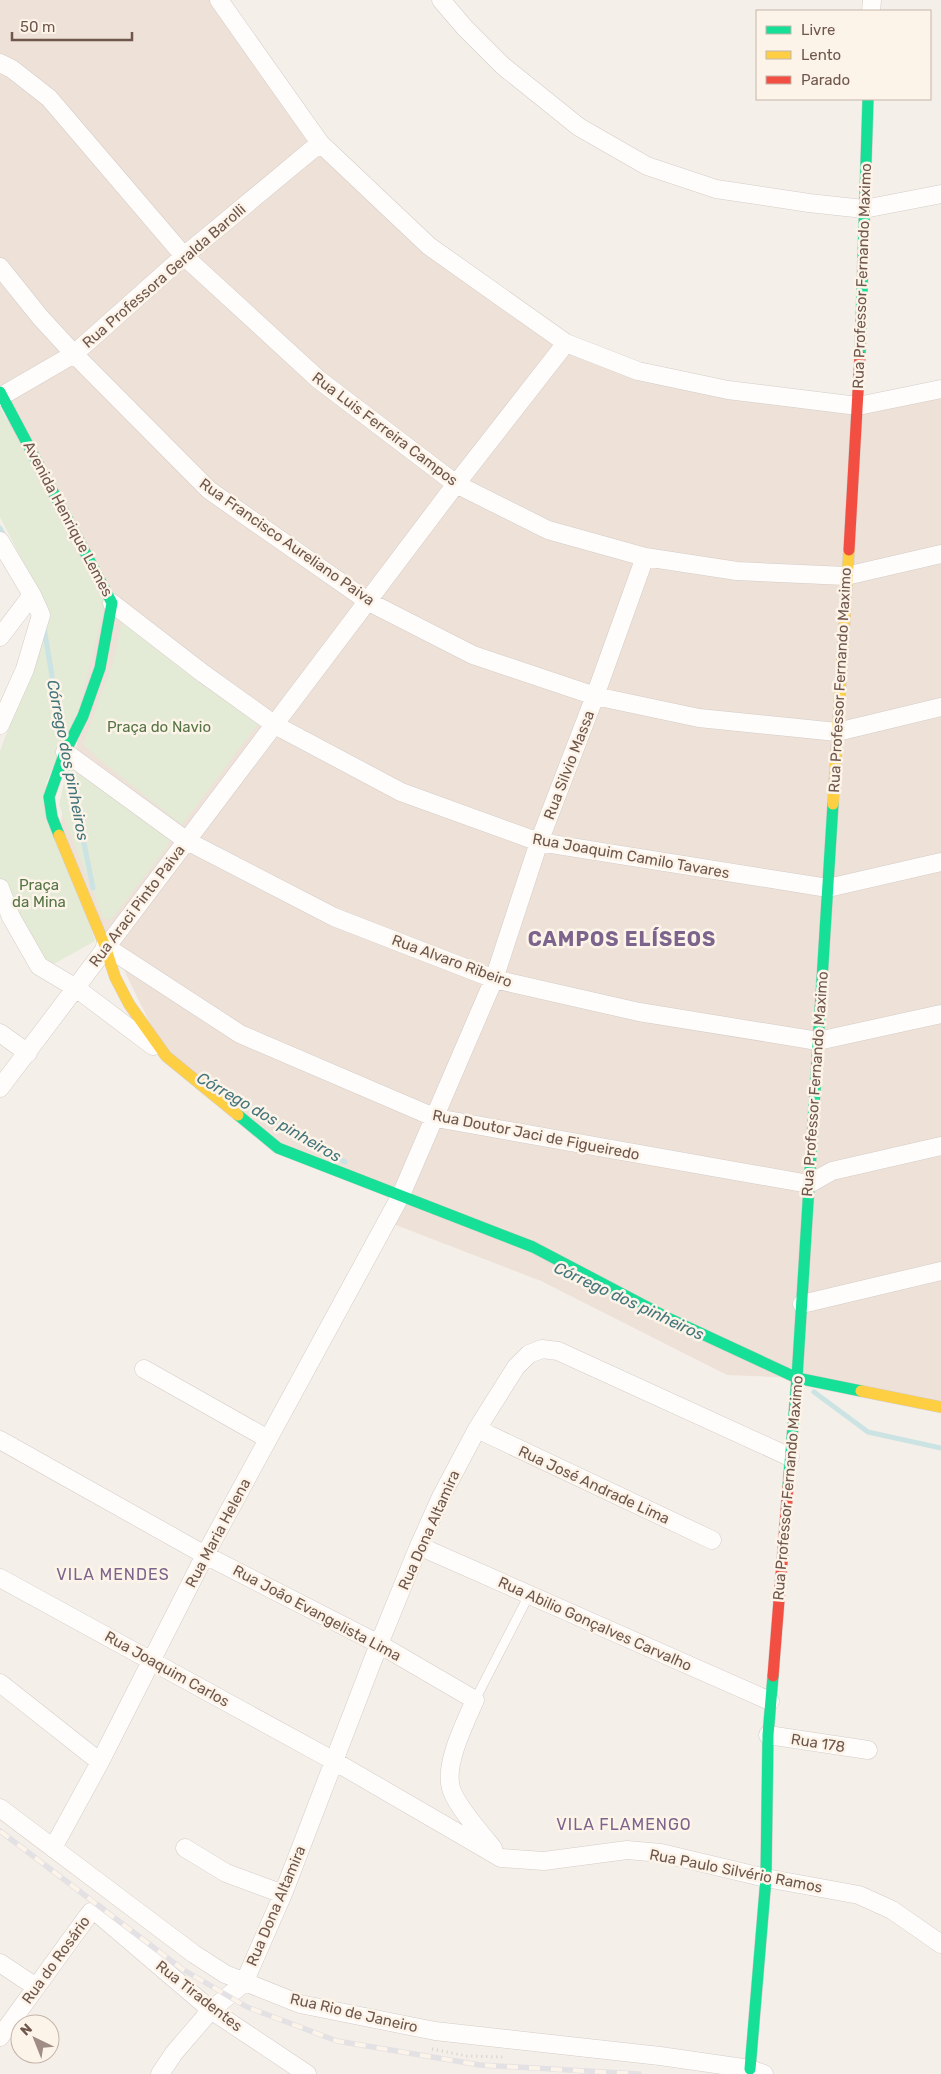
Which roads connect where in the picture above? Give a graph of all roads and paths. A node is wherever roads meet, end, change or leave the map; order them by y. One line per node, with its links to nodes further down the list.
1 (219, 0): 5 (street)
2 (441, 0): 7 (street)
3 (0, 63): 8 (street, Rua Luis Ferreira Campos)
4 (868, 100): 7 (street, Rua Professor Fernando Maximo)
5 (320, 142): 8 (street, Rua Professora Geralda Barolli); 10 (street)
6 (941, 194): 7 (street)
7 (864, 209): 14 (street, Rua Professor Fernando Maximo)
8 (184, 256): 11 (street, Rua Professora Geralda Barolli); 15 (street, Rua Luis Ferreira Campos)
9 (0, 267): 11 (street, Rua Francisco Aureliano Paiva)
10 (566, 343): 14 (street); 15 (street, Rua Araci Pinto Paiva)
11 (74, 354): 13 (street, Rua Professora Geralda Barolli); 21 (street, Rua Francisco Aureliano Paiva)
12 (941, 389): 14 (street)
13 (1, 395): 22 (street, Avenida Henrique Lemes)
14 (858, 406): 19 (street, Rua Professor Fernando Maximo)
15 (456, 484): 18 (street, Rua Luis Ferreira Campos); 21 (street, Rua Araci Pinto Paiva)
16 (0, 541): 20 (street)
17 (941, 554): 19 (street, Rua Luis Ferreira Campos)
18 (645, 557): 19 (street, Rua Luis Ferreira Campos); 24 (street, Rua Silvio Massa)
19 (846, 576): 28 (street, Rua Professor Fernando Maximo)
20 (32, 595): 23 (street); 26 (street)
21 (369, 602): 24 (street, Rua Francisco Aureliano Paiva); 27 (street, Rua Araci Pinto Paiva)
22 (112, 603): 27 (street, Rua Joaquim Camilo Tavares); 29 (street, Avenida Henrique Lemes)
23 (0, 637)
24 (595, 696): 28 (street, Rua Francisco Aureliano Paiva); 31 (street, Rua Silvio Massa)
25 (941, 707): 28 (street, Rua Francisco Aureliano Paiva)
26 (0, 725)
27 (275, 725): 30 (street, Rua Araci Pinto Paiva); 31 (street, Rua Joaquim Camilo Tavares)
28 (837, 732): 34 (street, Rua Professor Fernando Maximo)
29 (65, 752): 30 (street, Rua Alvaro Ribeiro); 35 (street, Avenida Henrique Lemes)
30 (187, 841): 35 (street, Rua Araci Pinto Paiva); 36 (street, Rua Alvaro Ribeiro)
31 (539, 842): 34 (street, Rua Joaquim Camilo Tavares); 36 (street, Rua Silvio Massa)
32 (941, 862): 34 (street, Rua Joaquim Camilo Tavares)
33 (0, 888): 37 (street)
34 (828, 888): 40 (street, Rua Professor Fernando Maximo)
35 (105, 946): 37 (street, Rua Araci Pinto Paiva); 42 (street, Avenida Henrique Lemes); 44 (street, Rua Doutor Jaci de Figueiredo)
36 (494, 979): 40 (street, Rua Alvaro Ribeiro); 44 (street, Rua Silvio Massa)
37 (76, 988): 41 (street, Rua Araci Pinto Paiva); 42 (street)
38 (941, 1014): 40 (street, Rua Alvaro Ribeiro)
39 (0, 1033): 41 (street)
40 (818, 1041): 46 (street, Rua Professor Fernando Maximo)
41 (28, 1053): 43 (street, Rua Araci Pinto Paiva)
42 (166, 1056): 47 (street, Avenida Henrique Lemes)
43 (0, 1088)
44 (436, 1118): 46 (street, Rua Doutor Jaci de Figueiredo); 47 (street, Rua Silvio Massa)
45 (941, 1146): 46 (street)
46 (809, 1184): 50 (street, Rua Professor Fernando Maximo)
47 (401, 1195): 48 (street, Rua Silvio Massa); 52 (street, Avenida Henrique Lemes)
48 (388, 1222): 56 (street, Rua Maria Helena)
49 (941, 1271): 50 (street)
50 (802, 1304): 52 (street, Rua Professor Fernando Maximo)
51 (144, 1370): 56 (street)
52 (797, 1378): 53 (street, Avenida Henrique Lemes); 57 (street, Rua Professor Fernando Maximo)
53 (941, 1407)
54 (477, 1429): 57 (street, Rua Dona Altamira); 58 (street, Rua José Andrade Lima); 59 (street, Rua Dona Altamira)
55 (0, 1440): 60 (street, Rua João Evangelista Lima)
56 (268, 1440): 60 (street, Rua Maria Helena)
57 (790, 1457): 67 (street, Rua Professor Fernando Maximo)
58 (712, 1540)
59 (419, 1546): 62 (street, Rua Abilio Gonçalves Carvalho); 63 (street, Rua Dona Altamira)
60 (205, 1555): 63 (street, Rua João Evangelista Lima); 64 (street, Rua Maria Helena)
61 (0, 1578): 64 (street, Rua Joaquim Carlos)
62 (530, 1595): 66 (lane); 67 (street, Rua Abilio Gonçalves Carvalho)
63 (379, 1644): 66 (street, Rua João Evangelista Lima); 70 (street, Rua Dona Altamira)
64 (152, 1660): 70 (street, Rua Joaquim Carlos); 71 (street, Rua Maria Helena)
65 (0, 1683): 71 (street)
66 (475, 1700): 75 (street)
67 (770, 1701): 68 (street, Rua Professor Fernando Maximo)
68 (768, 1735): 69 (street, Rua 178); 76 (street, Rua Professor Fernando Maximo)
69 (868, 1750)
70 (334, 1761): 75 (street, Rua Paulo Silvério Ramos); 77 (street, Rua Dona Altamira)
71 (100, 1762): 73 (street, Rua Maria Helena)
72 (0, 1808): 73 (street, Rua Rio de Janeiro)
73 (53, 1848): 81 (street, Rua Rio de Janeiro)
74 (185, 1848): 77 (street)
75 (501, 1858): 76 (street, Rua Paulo Silvério Ramos)
76 (766, 1878): 79 (street, Rua Paulo Silvério Ramos); 85 (street, Rua Professor Fernando Maximo)
77 (283, 1894): 81 (street, Rua Dona Altamira)
78 (96, 1912): 82 (street, Rua do Rosário); 83 (street, Rua Tiradentes)
79 (941, 1944)
80 (0, 1963): 82 (street)
81 (244, 1983): 83 (street); 85 (street, Rua Rio de Janeiro)
82 (36, 1987): 84 (street, Rua do Rosário)
83 (211, 2010): 86 (street); 87 (street, Rua Tiradentes)
84 (0, 2036)
85 (757, 2071)
86 (160, 2074)
87 (307, 2074)

